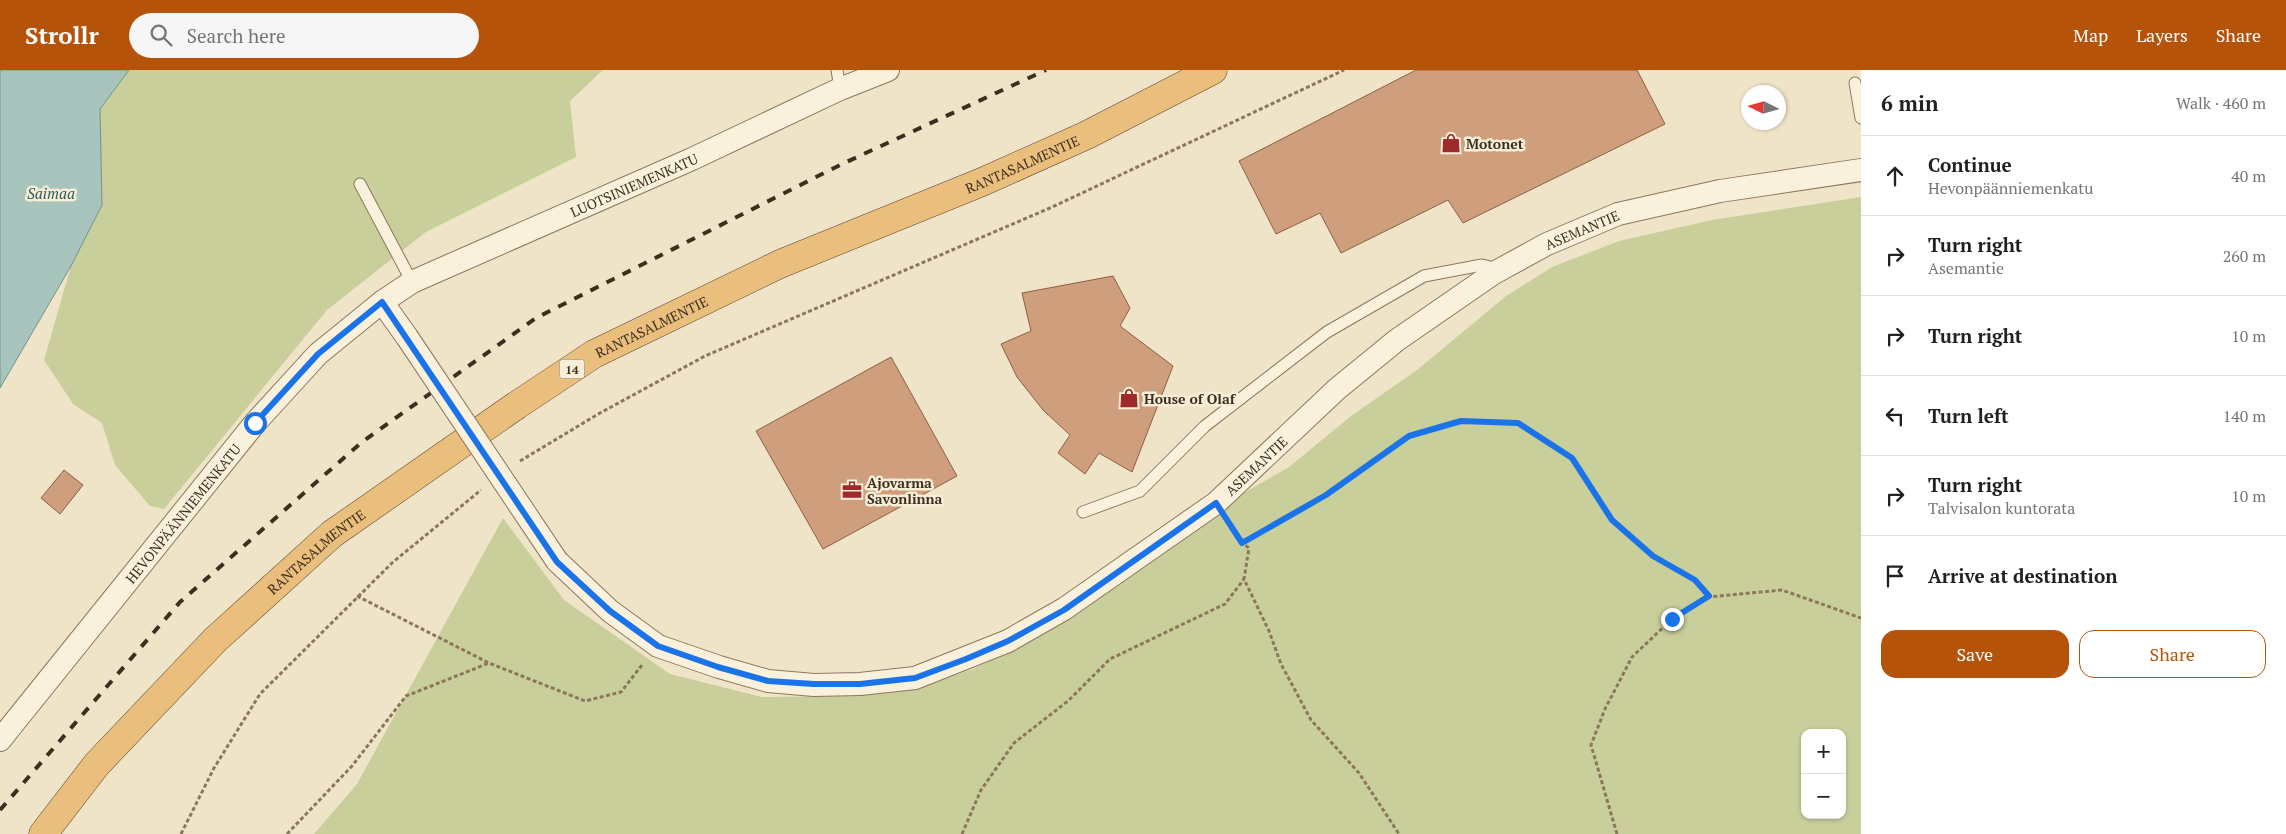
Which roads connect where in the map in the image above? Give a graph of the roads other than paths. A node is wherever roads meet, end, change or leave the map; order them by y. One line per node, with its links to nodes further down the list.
1 (888, 70): 3 (street, LUOTSINIEMENKATU)
2 (1213, 70): 13 (highway, RANTASALMENTIE / 14)
3 (839, 79): 9 (street, LUOTSINIEMENKATU)
4 (1855, 83): 5 (lane)
5 (1861, 118)
6 (1861, 170): 8 (street, ASEMANTIE)
7 (360, 184): 9 (lane)
8 (1494, 273): 10 (street, ASEMANTIE, bridge); 11 (lane)
9 (412, 282): 10 (street, LUOTSINIEMENKATU)
10 (382, 302): 12 (street, HEVONPÄÄNNIEMENKATU)
11 (1082, 512)
12 (0, 740)
13 (43, 834)

